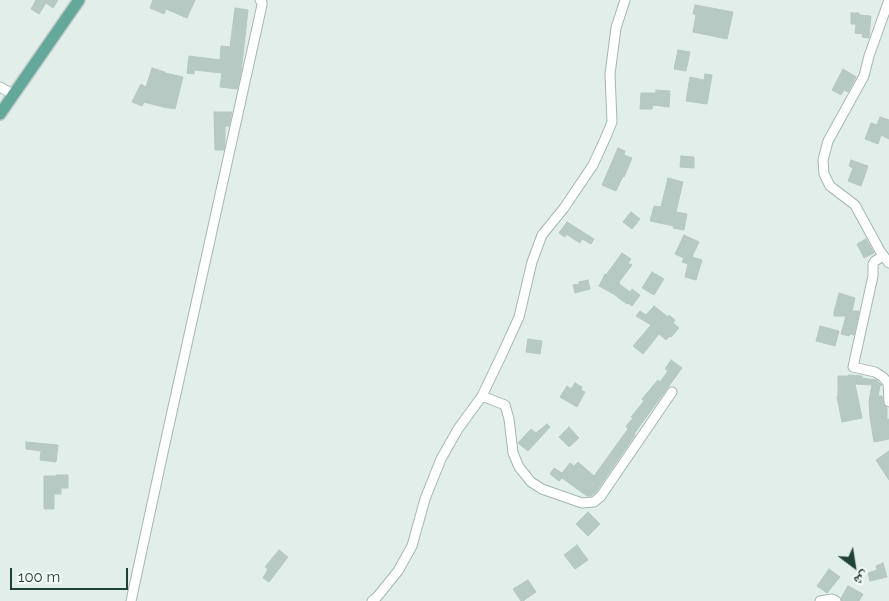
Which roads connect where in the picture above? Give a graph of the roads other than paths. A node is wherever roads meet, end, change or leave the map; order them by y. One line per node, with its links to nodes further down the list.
1 (80, 0): 6 (main road)
2 (260, 0): 12 (street)
3 (625, 0): 10 (street)
4 (889, 0): 8 (street)
5 (0, 88): 6 (street)
6 (14, 95): 7 (main road)
7 (0, 114)
8 (886, 259): 11 (street)
9 (672, 392): 10 (street)
10 (482, 396): 13 (street)
11 (889, 402)
12 (131, 601)
13 (372, 601)
14 (820, 601): 15 (street)
15 (836, 601)

